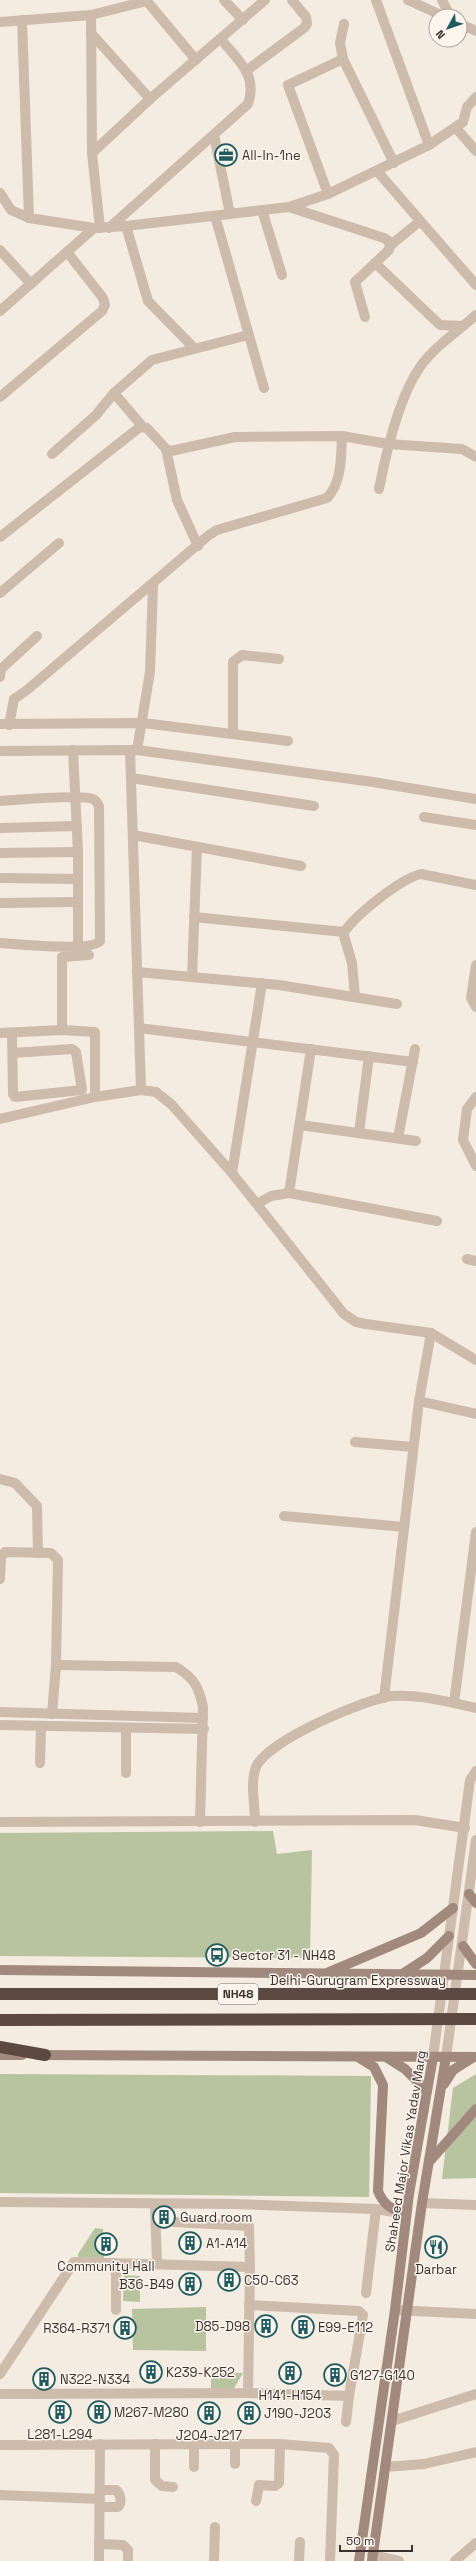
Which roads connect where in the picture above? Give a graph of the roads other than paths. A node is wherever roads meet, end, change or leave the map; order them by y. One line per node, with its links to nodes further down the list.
1 (224, 0): 10 (street)
2 (265, 0): 10 (street)
3 (292, 0): 17 (street)
4 (376, 0): 22 (street)
5 (408, 0): 7 (street)
6 (147, 1): 8 (street); 16 (street)
7 (428, 9)
8 (91, 15): 9 (street); 13 (street)
9 (22, 20): 11 (street); 33 (street)
10 (243, 20): 14 (street)
11 (0, 22)
12 (344, 24): 15 (street)
13 (91, 33): 19 (street); 24 (street)
14 (221, 39): 16 (street); 17 (street)
15 (343, 59): 25 (street); 28 (street)
16 (196, 60): 19 (street)
17 (246, 71): 21 (street)
18 (476, 97): 20 (street)
19 (150, 98): 24 (street)
20 (456, 128): 22 (street); 23 (street)
21 (214, 135): 31 (street); 36 (street)
22 (430, 145): 25 (street)
23 (476, 152)
24 (92, 153): 36 (street)
25 (394, 163): 26 (street)
26 (377, 171): 28 (street); 34 (street)
27 (0, 193): 33 (street)
28 (328, 194): 29 (street)
29 (289, 207): 30 (street); 37 (street)
30 (262, 210): 31 (street); 41 (street)
31 (230, 214): 32 (street)
32 (215, 216): 35 (street); 48 (street)
33 (29, 218): 36 (street)
34 (420, 221): 37 (street); 43 (street)
35 (126, 226): 36 (street); 49 (street)
36 (101, 228): 39 (street)
37 (391, 245): 40 (street)
38 (0, 250): 42 (street)
39 (67, 252): 42 (street); 52 (street)
40 (375, 263): 46 (street); 47 (street)
41 (282, 275)
42 (31, 284): 44 (street)
43 (476, 285)
44 (0, 311)
45 (476, 315): 47 (street)
46 (365, 317)
47 (463, 326): 55 (street)
48 (248, 335): 49 (street); 50 (street)
49 (194, 347): 51 (street)
50 (264, 388)
51 (114, 393): 53 (street); 57 (street)
52 (0, 397)
53 (144, 427): 56 (street); 60 (street)
54 (342, 436): 55 (street); 56 (street); 62 (street)
55 (388, 444): 58 (street); 59 (street)
56 (166, 449): 62 (street)
57 (52, 454)
58 (476, 457)
59 (379, 489)
60 (0, 537)
61 (59, 543): 64 (street)
62 (198, 546): 63 (street)
63 (153, 586): 68 (street); 69 (street)
64 (0, 593)
65 (36, 636): 67 (street)
66 (279, 659): 70 (street)
67 (0, 677)
68 (143, 723): 69 (street); 70 (street); 73 (street)
69 (5, 724)
70 (233, 733): 71 (street)
71 (288, 740)
72 (73, 750): 73 (street); 74 (street); 76 (street)
73 (134, 750): 75 (street); 77 (street)
74 (0, 751)
75 (131, 778): 79 (street); 84 (street)
76 (76, 798): 78 (street); 82 (street); 97 (street)
77 (476, 799)
78 (0, 801)
79 (314, 806)
80 (424, 817): 81 (street)
81 (476, 825)
82 (77, 826): 83 (street); 87 (street)
83 (0, 828)
84 (133, 836): 85 (street); 100 (street)
85 (197, 847): 88 (street); 94 (street)
86 (0, 852): 87 (street)
87 (78, 852): 90 (street)
88 (301, 866)
89 (0, 878): 90 (street)
90 (78, 879): 92 (street)
91 (476, 885): 95 (street)
92 (78, 902): 93 (street); 97 (street)
93 (0, 903)
94 (194, 917): 95 (street); 101 (street)
95 (344, 932): 103 (street)
96 (0, 944): 97 (street)
97 (78, 946)
98 (89, 954): 107 (street)
99 (476, 965): 105 (street)
100 (137, 972): 101 (street); 106 (street)
101 (192, 977): 102 (street)
102 (262, 983): 103 (street); 110 (street)
103 (355, 996): 104 (street)
104 (397, 1004)
105 (476, 1007)
106 (139, 1028): 110 (street); 116 (street)
107 (62, 1030): 109 (street); 117 (street)
108 (0, 1033): 109 (street)
109 (12, 1033): 113 (street)
110 (252, 1042): 111 (street); 125 (street)
111 (311, 1049): 114 (street); 120 (street)
112 (415, 1049): 115 (street)
113 (13, 1053): 113 (street)
114 (369, 1056): 115 (street); 121 (street)
115 (413, 1062): 122 (street)
116 (141, 1090): 117 (street); 125 (street)
117 (95, 1097): 119 (street)
118 (476, 1097): 124 (street)
119 (0, 1119)
120 (300, 1125): 121 (street); 126 (street)
121 (359, 1133): 122 (street)
122 (398, 1138): 123 (street)
123 (416, 1141)
124 (476, 1166)
125 (232, 1173): 127 (street)
126 (289, 1194): 127 (street); 128 (street)
127 (257, 1204): 129 (street)
128 (437, 1221)
129 (431, 1333): 130 (street); 131 (street)
130 (476, 1360)
131 (419, 1402): 132 (street); 134 (street)
132 (476, 1414)
133 (355, 1442): 134 (street)
134 (413, 1447): 137 (street)
135 (0, 1479): 139 (street)
136 (284, 1516): 137 (street)
137 (404, 1527): 143 (street)
138 (476, 1532): 144 (street)
139 (38, 1553): 140 (street); 142 (street)
140 (0, 1558): 141 (street)
141 (0, 1579)
142 (56, 1664): 147 (street); 148 (street)
143 (384, 1698): 144 (street); 158 (street)
144 (454, 1703): 145 (street)
145 (476, 1708)
146 (0, 1712): 147 (street)
147 (52, 1714): 148 (street)
148 (203, 1718): 152 (street)
149 (0, 1725): 150 (street)
150 (41, 1726): 151 (street); 153 (street)
151 (126, 1728): 152 (street); 155 (street)
152 (204, 1729): 157 (street)
153 (40, 1763)
154 (476, 1771): 159 (street, Shaheed Major Vikas Yadav Marg)
155 (126, 1773)
156 (0, 1822): 157 (street)
157 (200, 1822): 158 (street)
158 (255, 1822): 159 (street)
159 (465, 1828): 163 (street, Shaheed Major Vikas Yadav Marg)
160 (476, 1840): 161 (street, Shaheed Major Vikas Yadav Marg)
161 (469, 1894): 162 (main road); 165 (street, Shaheed Major Vikas Yadav Marg)
162 (476, 1903)
163 (453, 1908): 164 (street, Shaheed Major Vikas Yadav Marg); 168 (main road)
164 (449, 1936): 169 (main road); 170 (street, Shaheed Major Vikas Yadav Marg)
165 (463, 1946): 166 (main road); 171 (street, Shaheed Major Vikas Yadav Marg)
166 (476, 1964)
167 (0, 1970): 168 (main road)
168 (326, 1974): 169 (main road)
169 (401, 1975): 170 (main road)
170 (442, 1976): 171 (main road); 182 (street, Shaheed Major Vikas Yadav Marg)
171 (457, 1976): 172 (main road); 184 (street, Shaheed Major Vikas Yadav Marg)
172 (476, 1976)
173 (0, 1994): 174 (highway, Delhi-Gurugram Expressway / NH48)
174 (476, 1994)
175 (476, 2019): 176 (highway, NH48)
176 (0, 2020)
177 (0, 2047): 179 (highway)
178 (0, 2055): 179 (main road)
179 (45, 2055): 180 (main road)
180 (356, 2057): 181 (main road); 194 (main road)
181 (385, 2057): 182 (main road); 185 (main road)
182 (433, 2057): 184 (main road); 185 (main road, Shaheed Major Vikas Yadav Marg)
183 (475, 2057): 184 (main road); 186 (main road)
184 (446, 2058): 186 (main road, Shaheed Major Vikas Yadav Marg)
185 (427, 2091): 194 (main road, Shaheed Major Vikas Yadav Marg)
186 (440, 2091): 188 (main road, Shaheed Major Vikas Yadav Marg)
187 (476, 2109): 188 (main road)
188 (429, 2162): 190 (main road, Shaheed Major Vikas Yadav Marg)
189 (0, 2202): 192 (street)
190 (422, 2203): 191 (street); 203 (main road, Shaheed Major Vikas Yadav Marg)
191 (476, 2205)
192 (155, 2209): 193 (street); 197 (street)
193 (376, 2209): 194 (street); 199 (street)
194 (406, 2214): 202 (main road, Shaheed Major Vikas Yadav Marg)
195 (174, 2222): 198 (street)
196 (116, 2263): 197 (street); 201 (street); 205 (street)
197 (154, 2263): 198 (street)
198 (250, 2267): 200 (street)
199 (366, 2293)
200 (249, 2305): 206 (street); 209 (street)
201 (116, 2310)
202 (395, 2310): 203 (street); 236 (main road, Shaheed Major Vikas Yadav Marg)
203 (408, 2310): 204 (street); 210 (main road, Shaheed Major Vikas Yadav Marg)
204 (476, 2314)
205 (0, 2374)
206 (248, 2393): 207 (street); 209 (street)
207 (0, 2394)
208 (476, 2394): 210 (street)
209 (349, 2396): 211 (street)
210 (392, 2421): 221 (main road, Shaheed Major Vikas Yadav Marg)
211 (346, 2422)
212 (100, 2444): 213 (street); 217 (street); 224 (street)
213 (155, 2444): 214 (street); 222 (street)
214 (194, 2444): 215 (street); 220 (street)
215 (235, 2444): 216 (street); 219 (street)
216 (280, 2444): 225 (street); 235 (street)
217 (0, 2445)
218 (476, 2452): 221 (street)
219 (235, 2464)
220 (194, 2467)
221 (385, 2467): 230 (main road, Shaheed Major Vikas Yadav Marg)
222 (173, 2487)
223 (0, 2495): 224 (street)
224 (100, 2499): 229 (street)
225 (256, 2501)
226 (214, 2527): 233 (street)
227 (300, 2542): 234 (street)
228 (476, 2543): 238 (street)
229 (99, 2544): 231 (street); 232 (street)
230 (372, 2558): 237 (street)
231 (99, 2561)
232 (128, 2561)
233 (214, 2561)
234 (299, 2561)
235 (330, 2561)
236 (359, 2561)
237 (399, 2561)
238 (454, 2561)

